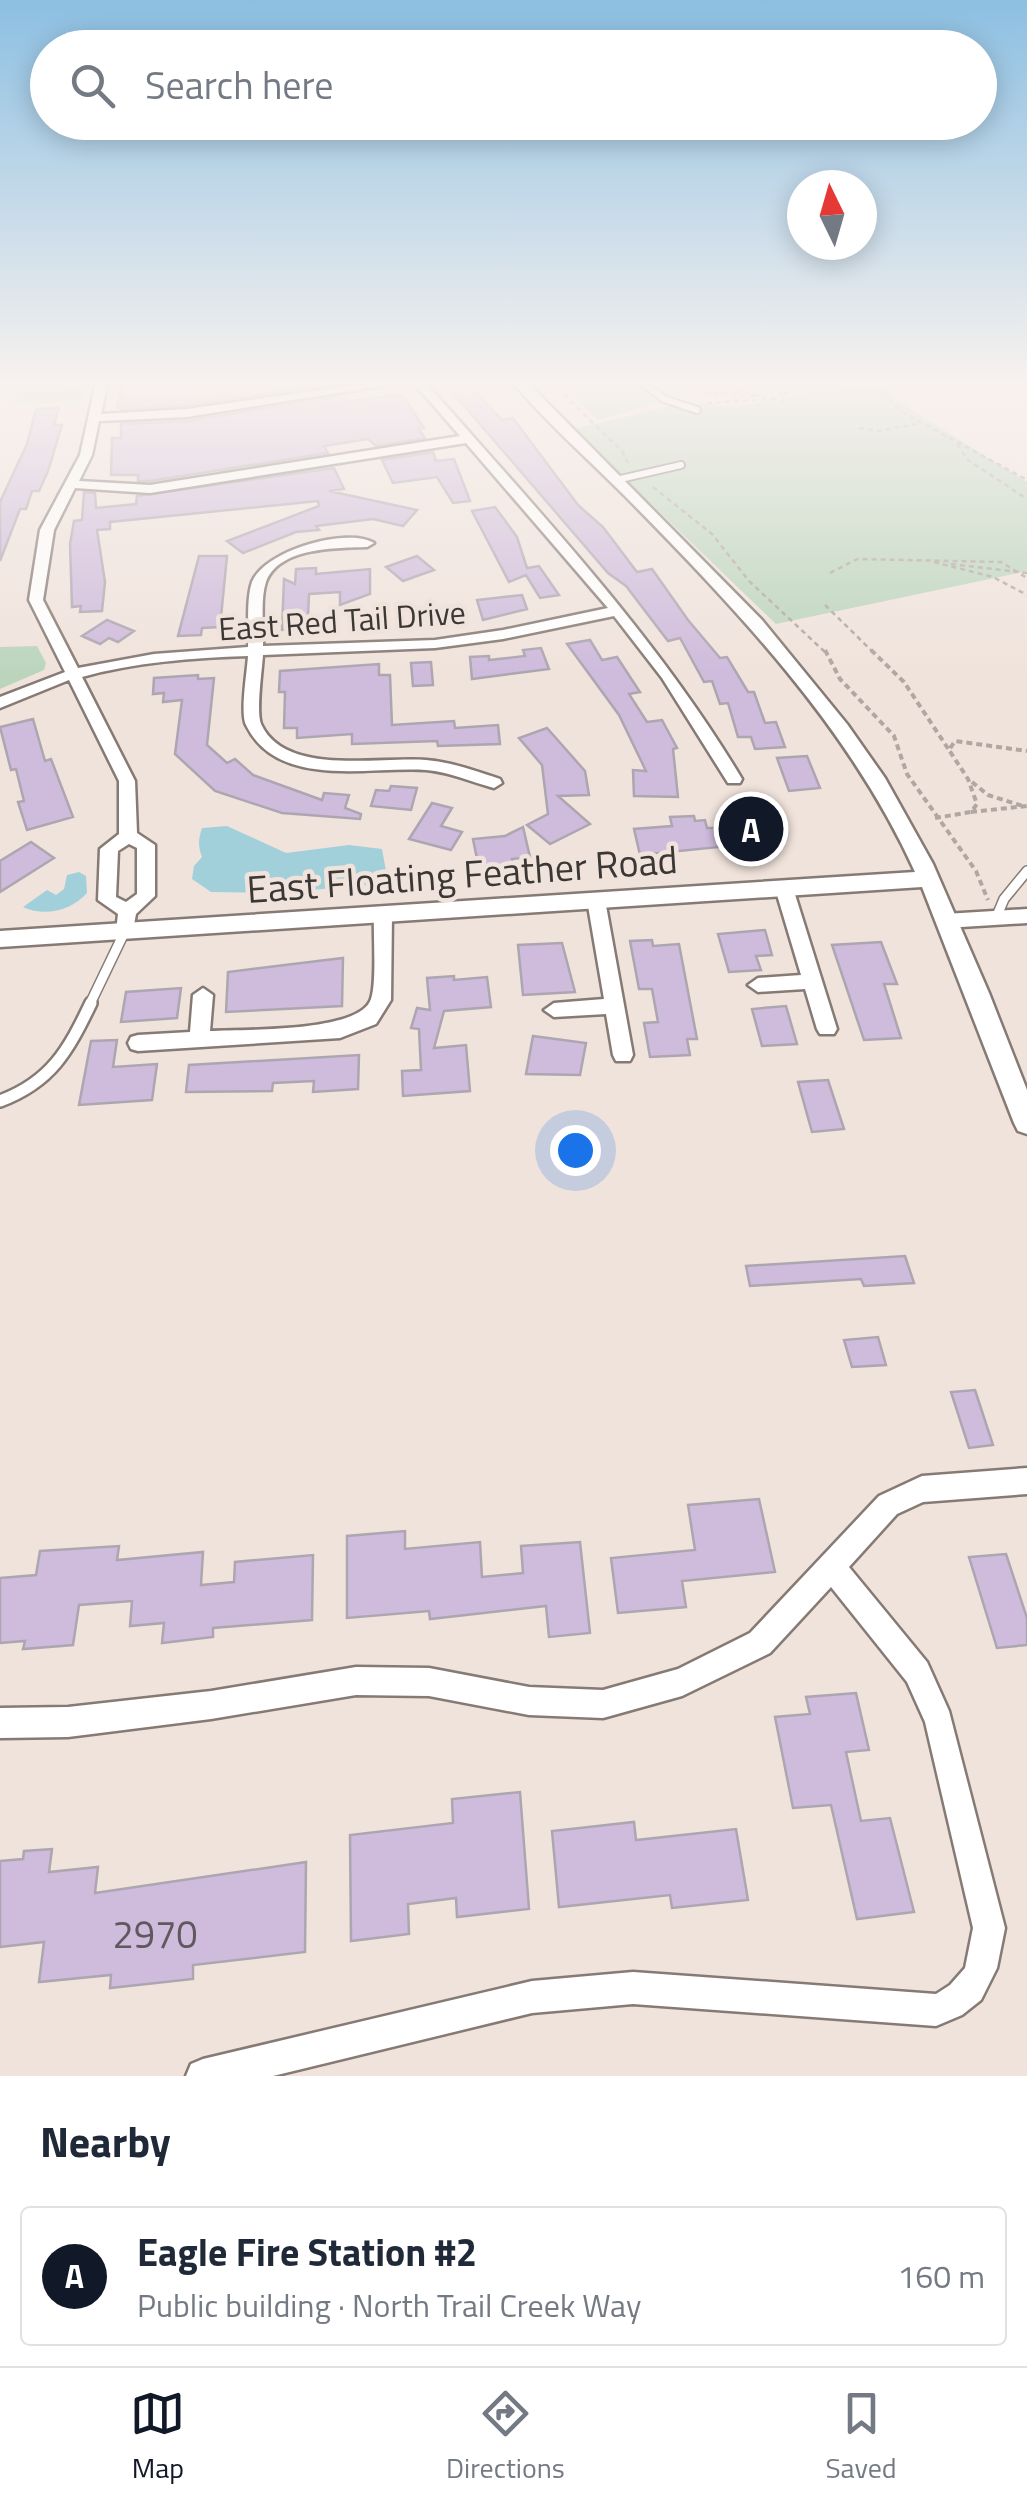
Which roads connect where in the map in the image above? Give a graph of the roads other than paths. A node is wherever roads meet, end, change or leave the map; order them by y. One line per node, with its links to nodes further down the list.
1 (75, 479): 5 (street)
2 (213, 479): 5 (street)
3 (502, 479): 7 (street)
4 (628, 479): 15 (street)
5 (73, 484): 9 (street)
6 (367, 543): 8 (street)
7 (614, 611): 8 (street, East Red Tail Drive); 11 (street)
8 (253, 654): 9 (street, East Red Tail Drive); 12 (street)
9 (73, 676): 10 (street, East Red Tail Drive); 13 (street)
10 (0, 703)
11 (734, 780)
12 (494, 784)
13 (128, 836): 22 (street); 22 (street)
14 (1027, 872): 16 (lane)
15 (928, 879): 17 (street, East Floating Feather Road); 23 (street)
16 (1022, 884): 20 (lane)
17 (784, 888): 18 (street, East Floating Feather Road); 25 (street)
18 (596, 900): 19 (street, East Floating Feather Road); 28 (street)
19 (383, 914): 22 (street, East Floating Feather Road); 31 (street)
20 (994, 914): 21 (street); 23 (street)
21 (1027, 916)
22 (126, 920): 24 (street, East Floating Feather Road); 34 (lane)
23 (945, 921): 35 (street)
24 (0, 938)
25 (812, 980): 26 (street); 30 (street)
26 (758, 985)
27 (203, 995): 31 (street)
28 (615, 1006): 29 (street); 33 (street)
29 (554, 1010)
30 (828, 1029)
31 (199, 1039): 32 (street)
32 (138, 1043)
33 (623, 1054)
34 (0, 1101)
35 (1027, 1123)
36 (1027, 1481): 37 (street)
37 (833, 1568): 38 (street); 39 (street)
38 (0, 1723)
39 (203, 2076)

